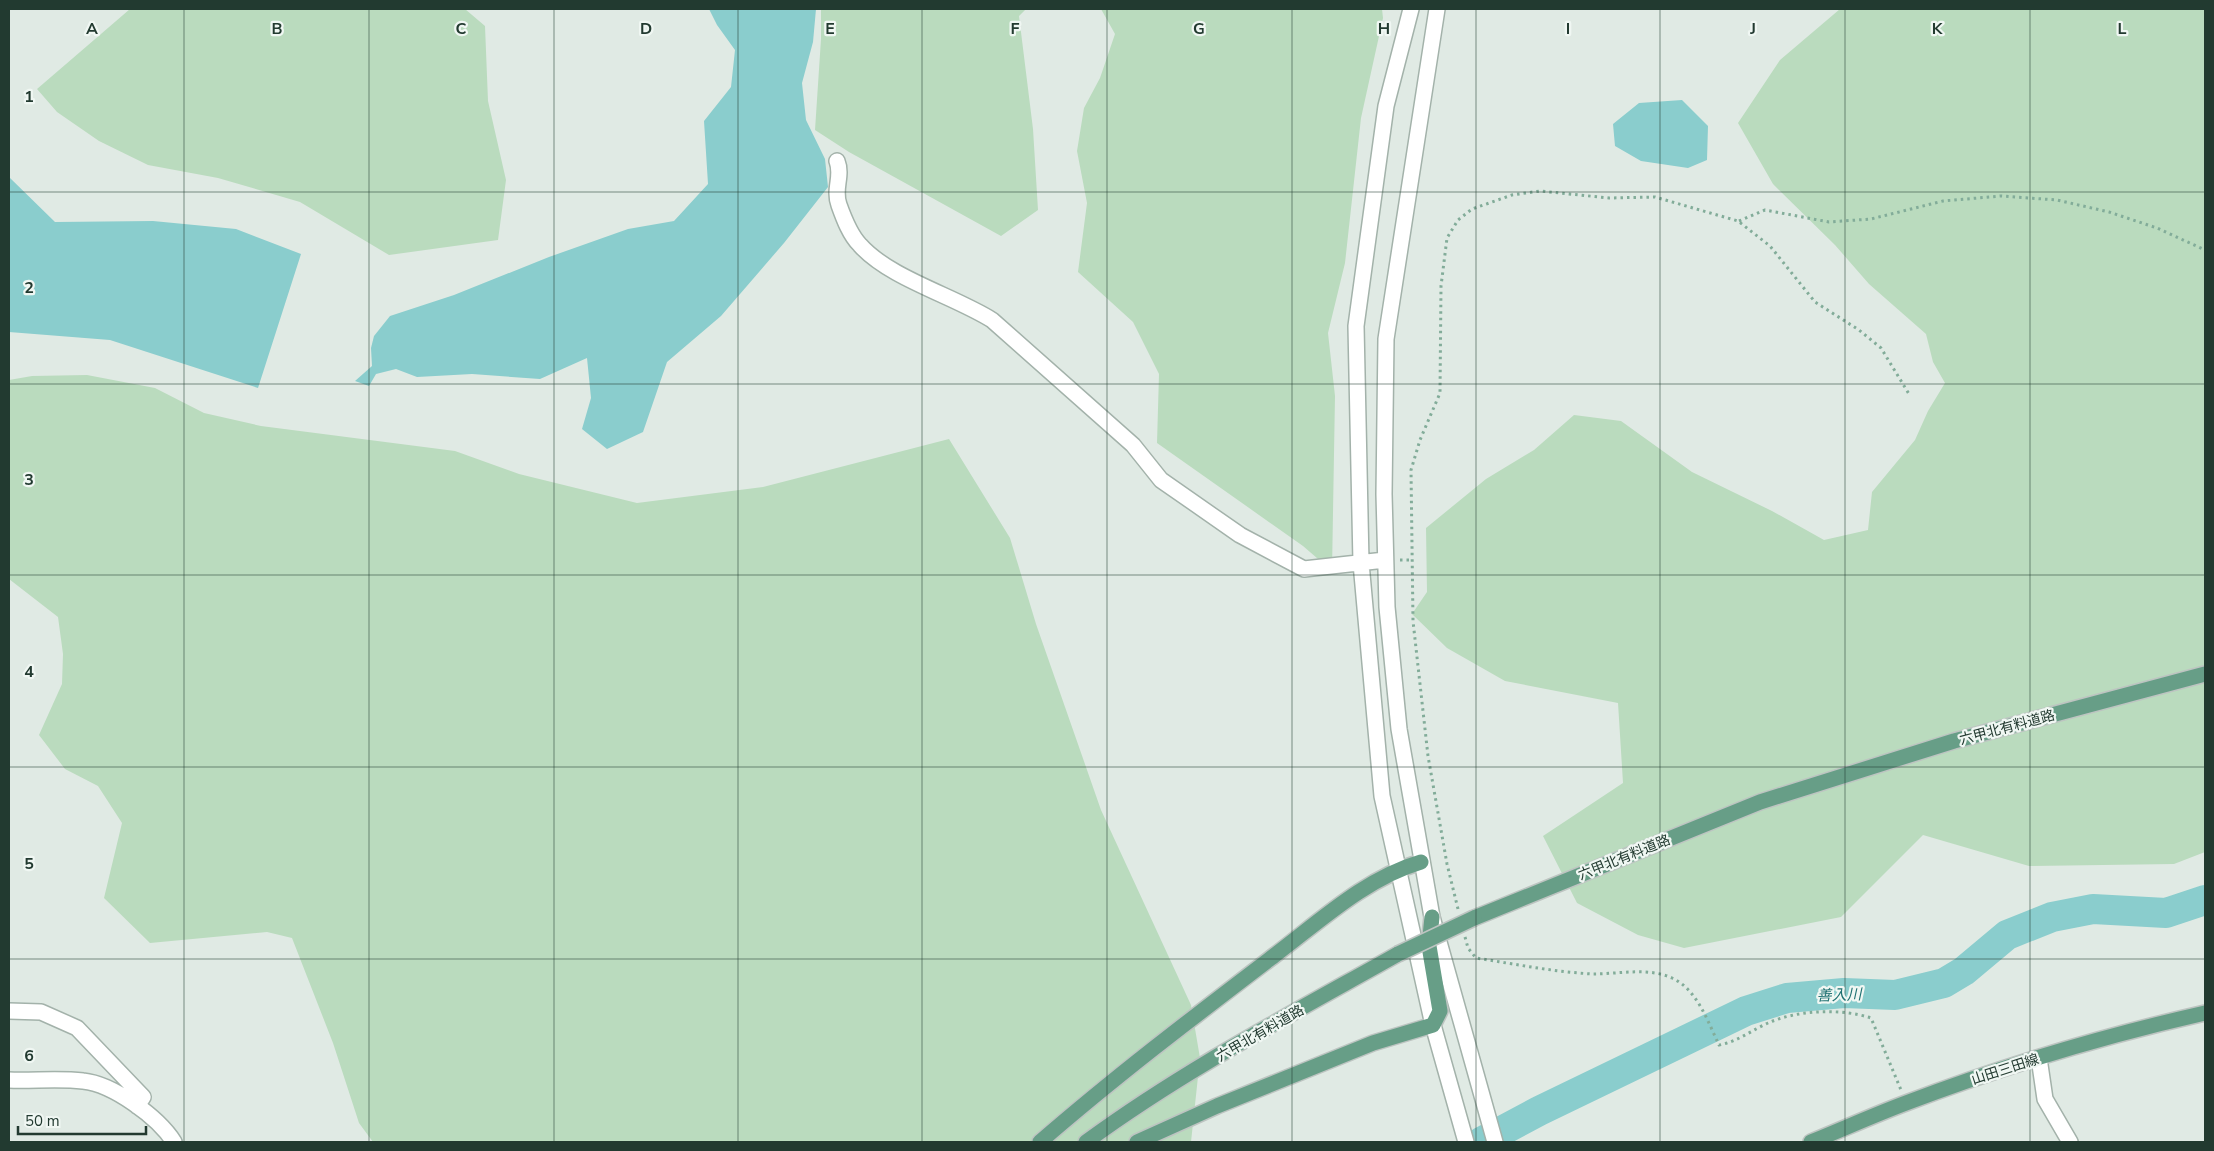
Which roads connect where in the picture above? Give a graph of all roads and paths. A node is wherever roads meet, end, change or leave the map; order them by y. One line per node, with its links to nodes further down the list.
1 (1411, 9): 8 (street)
2 (1437, 9): 7 (street)
3 (837, 161): 8 (street)
4 (1738, 221): 5 (path); 6 (path); 12 (path)
5 (2205, 250)
6 (1909, 394)
7 (1385, 560): 8 (street); 10 (street)
8 (1361, 563): 11 (street)
9 (2205, 674): 24 (main road, 六甲北有料道路, bridge)
10 (1421, 862): 11 (main road); 13 (street)
11 (1397, 869): 17 (street); 23 (main road)
12 (1459, 911)
13 (1432, 917): 17 (main road); 27 (street)
14 (1464, 929): 20 (path)
15 (9, 1011): 21 (street)
16 (2205, 1013): 18 (main road, 山田三田線)
17 (1433, 1025): 25 (main road); 26 (street)
18 (2038, 1058): 20 (main road, 山田三田線); 29 (street)
19 (9, 1080): 21 (street)
20 (1906, 1103): 28 (main road, 山田三田線)
21 (137, 1106): 22 (street)
22 (174, 1142)
23 (1040, 1142)
24 (1086, 1142)
25 (1137, 1142)
26 (1466, 1142)
27 (1495, 1142)
28 (1811, 1142)
29 (2070, 1142)

